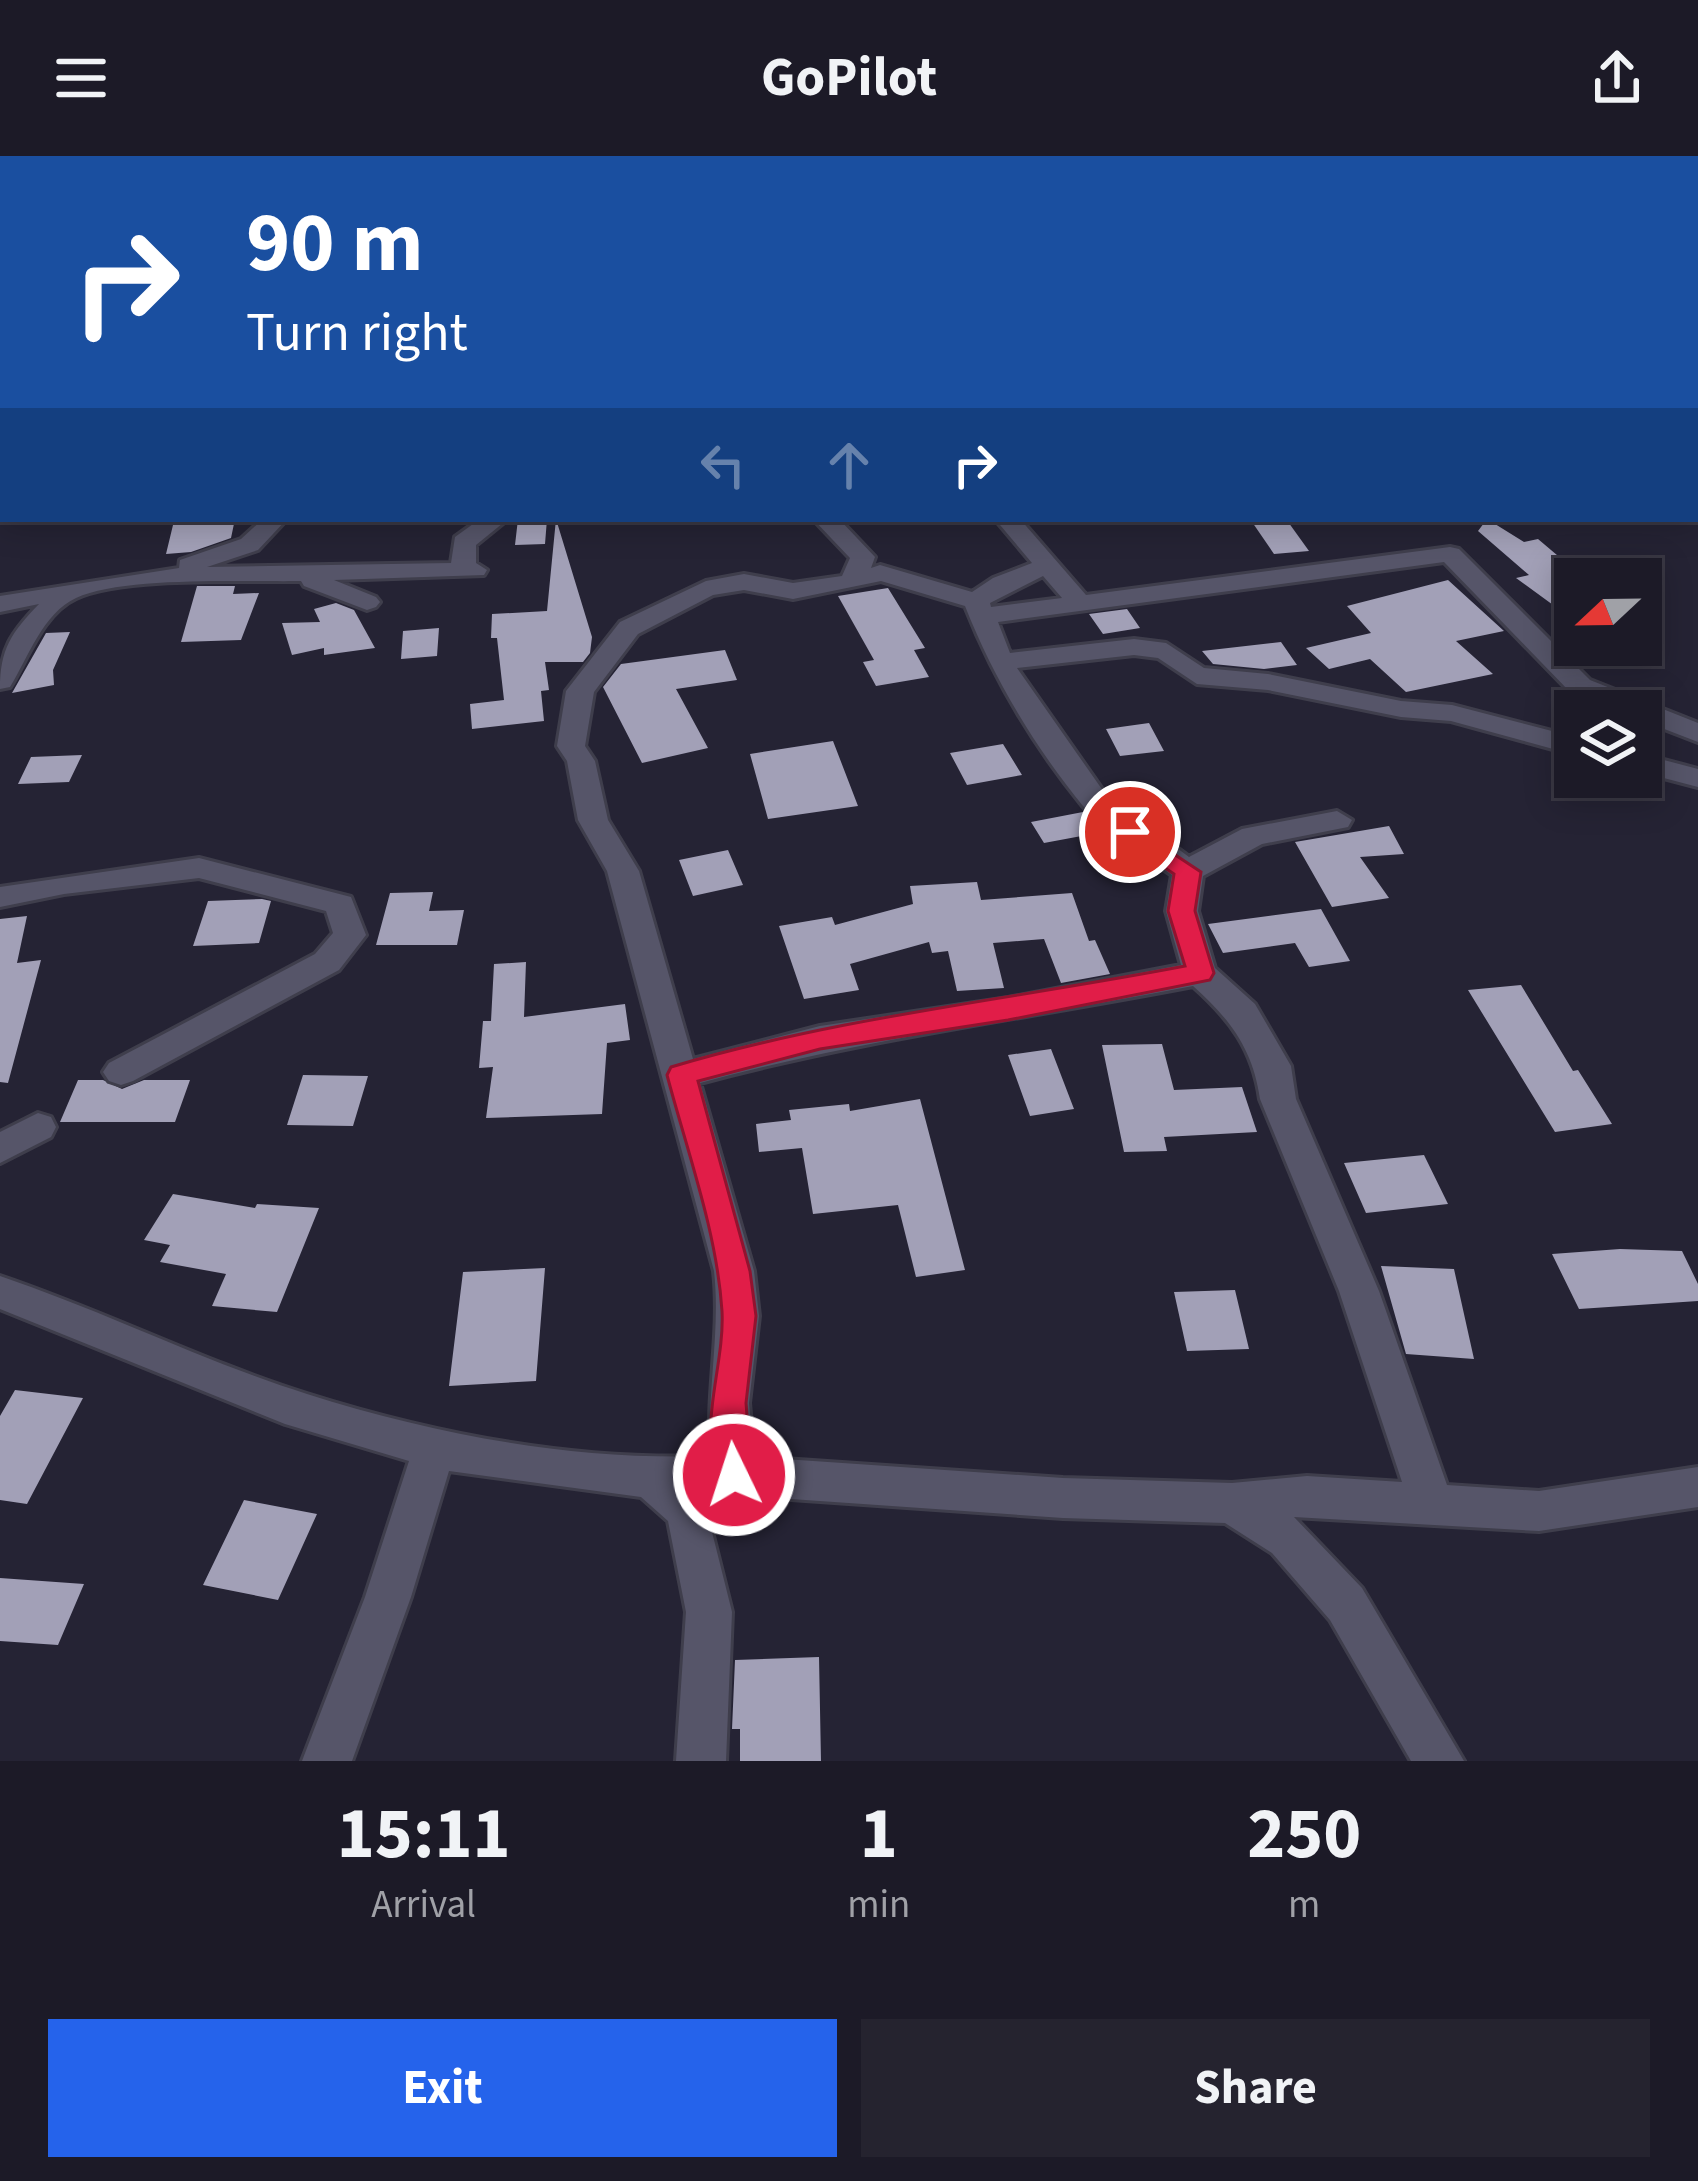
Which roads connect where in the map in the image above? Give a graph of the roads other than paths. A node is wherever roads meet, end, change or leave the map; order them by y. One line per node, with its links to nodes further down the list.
1 (492, 522): 9 (street)
2 (828, 522): 10 (street)
3 (1011, 522): 5 (street)
4 (271, 527): 7 (street); 8 (street)
5 (1045, 568): 12 (street); 15 (street)
6 (92, 571): 11 (street)
7 (153, 575): 8 (street); 11 (street)
8 (271, 576): 9 (street)
9 (299, 576): 13 (street)
10 (852, 583): 15 (street); 27 (street)
11 (62, 596): 14 (street); 17 (street)
12 (1078, 601): 15 (street); 18 (street)
13 (368, 602)
14 (0, 604)
15 (980, 609): 16 (street)
16 (1000, 662): 19 (street); 23 (street)
17 (0, 681)
18 (1698, 733)
19 (1554, 740)
20 (1662, 769): 21 (street)
21 (1698, 778)
22 (1337, 820): 23 (street)
23 (1188, 872): 25 (street)
24 (0, 897): 26 (street)
25 (1200, 973): 27 (street); 36 (street)
26 (122, 1072)
27 (682, 1075): 32 (street)
28 (38, 1127): 29 (street)
29 (0, 1149)
30 (0, 1292): 31 (street)
31 (434, 1449): 33 (street); 37 (street)
32 (734, 1475): 33 (street); 35 (street)
33 (651, 1478): 38 (street)
34 (1698, 1487): 36 (street)
35 (1232, 1503): 36 (street); 39 (street)
36 (1431, 1503)
37 (327, 1761)
38 (701, 1761)
39 (1439, 1761)

